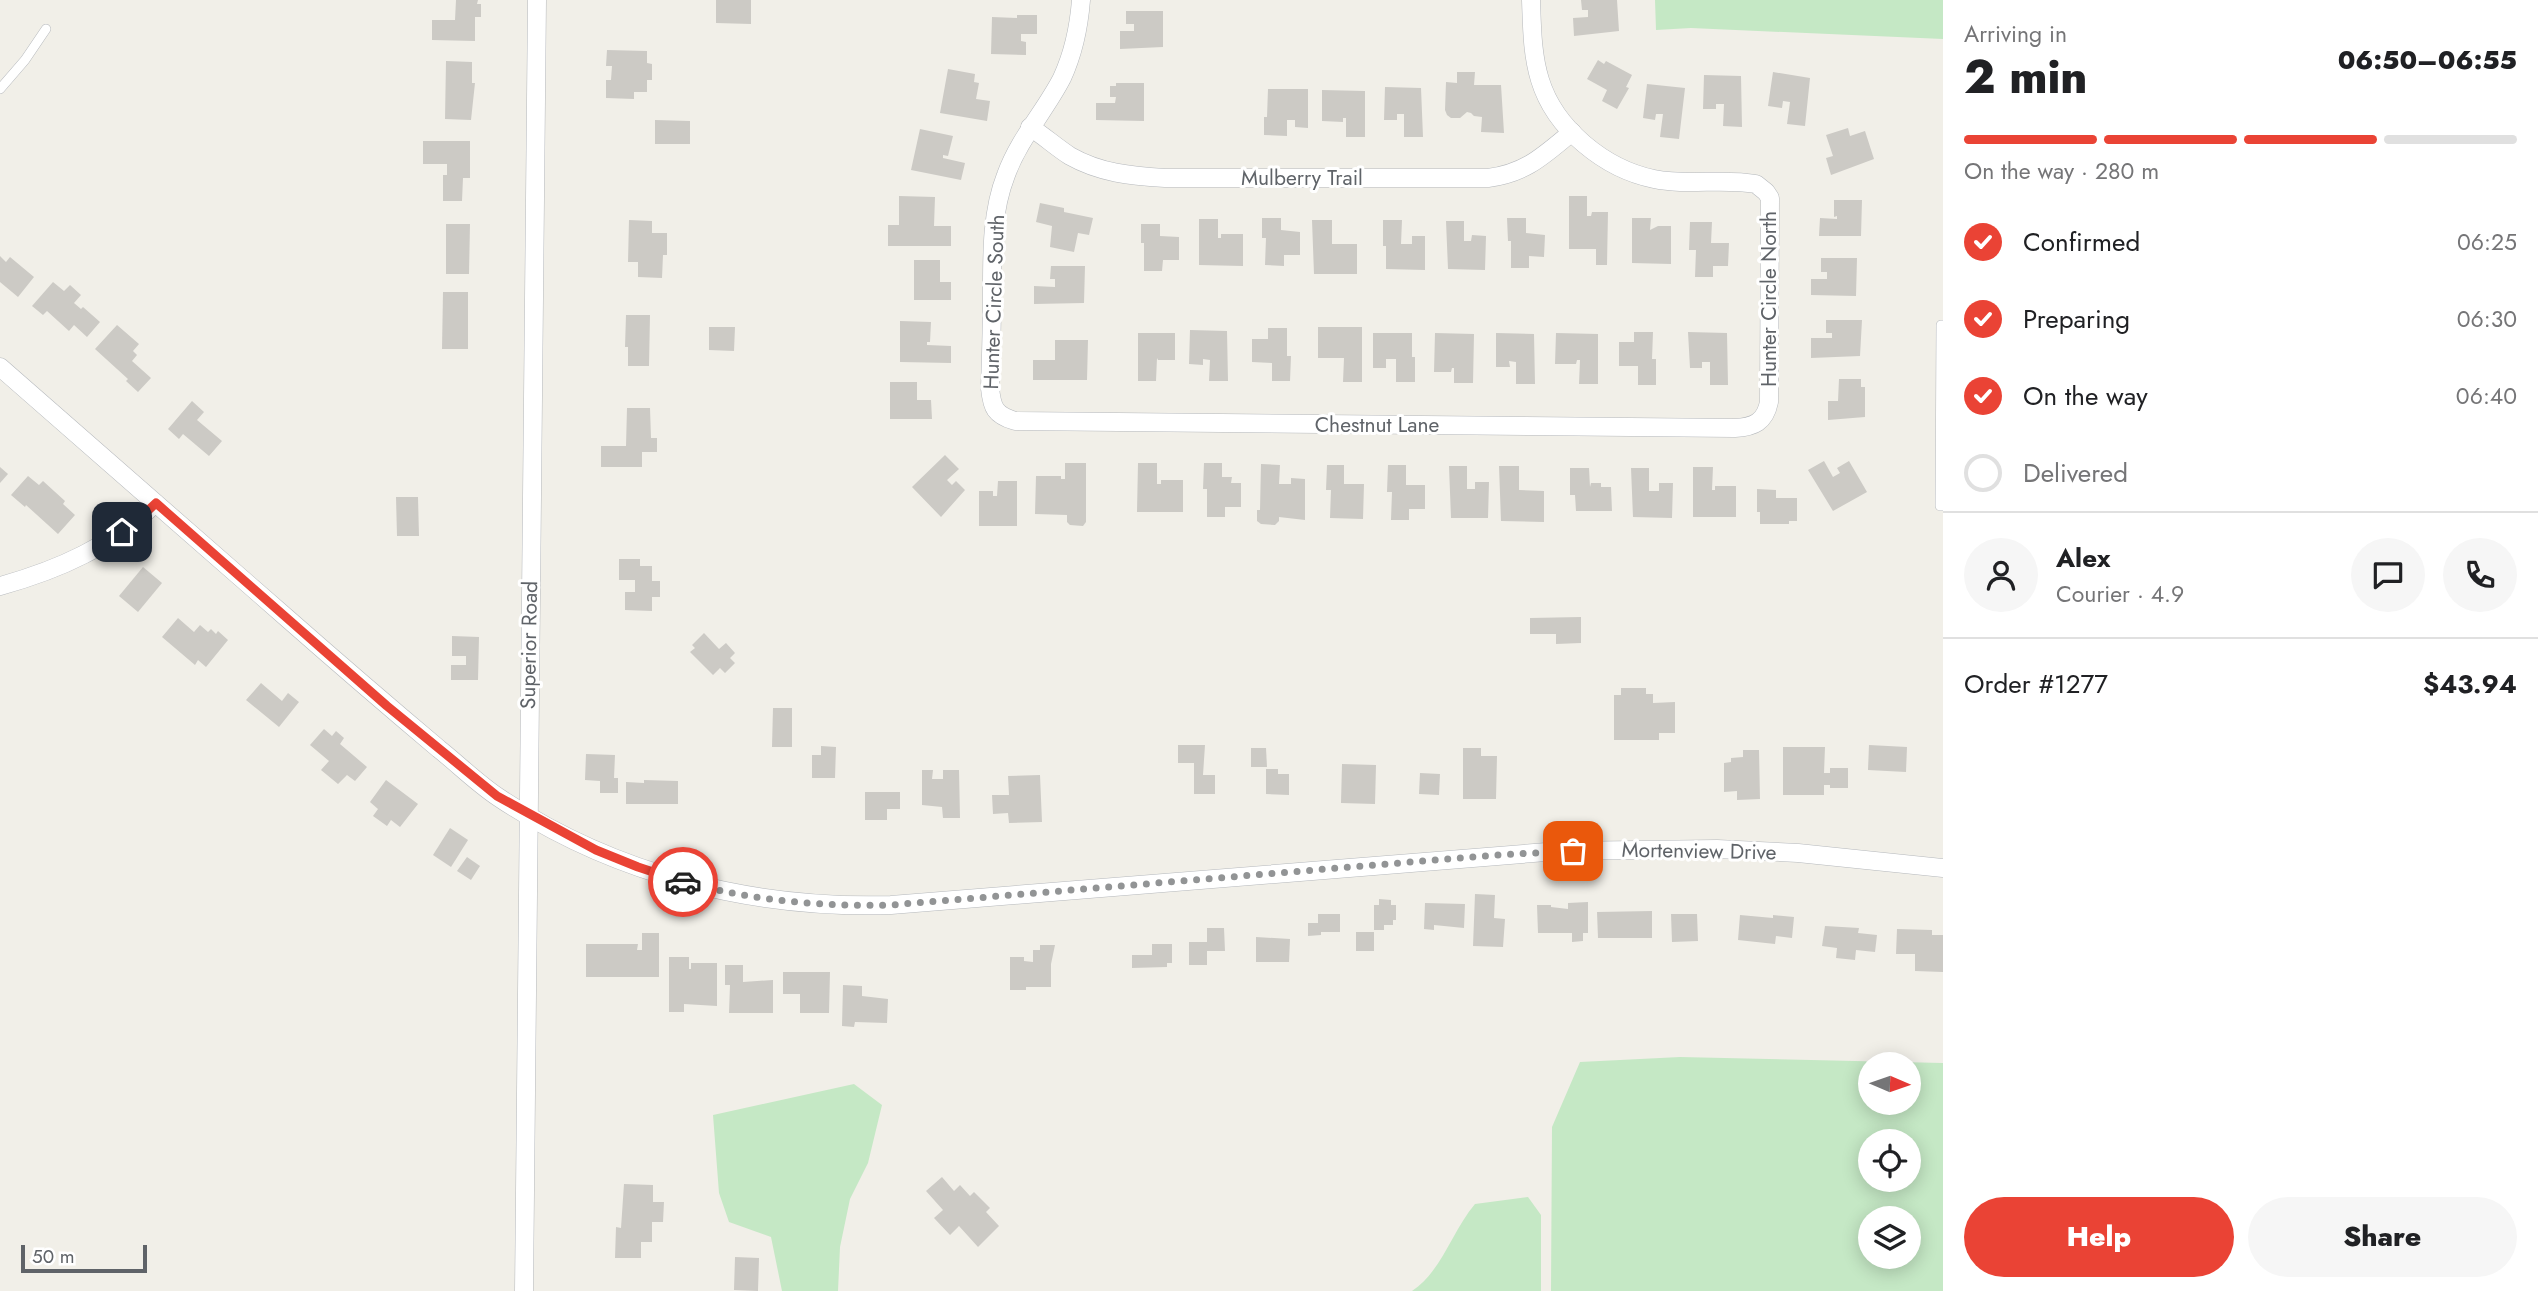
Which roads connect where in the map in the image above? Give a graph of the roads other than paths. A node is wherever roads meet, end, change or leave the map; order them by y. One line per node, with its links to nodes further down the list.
1 (537, 0): 15 (street, Superior Road)
2 (1081, 0): 6 (street, Hunter Circle South)
3 (1531, 0): 7 (street, Hunter Circle North)
4 (46, 29): 5 (lane)
5 (0, 89)
6 (1030, 127): 7 (street, Mulberry Trail); 10 (street, Hunter Circle South)
7 (1572, 132): 11 (street, Hunter Circle North)
8 (1943, 326): 13 (lane)
9 (0, 367): 12 (street, Mortenview Drive)
10 (996, 413): 11 (street, Chestnut Lane)
11 (1760, 422)
12 (156, 503): 14 (street); 15 (street, Mortenview Drive)
13 (1943, 506)
14 (0, 586)
15 (527, 814): 16 (street, Mortenview Drive); 17 (street, Superior Road)
16 (1943, 868)
17 (524, 1291)

